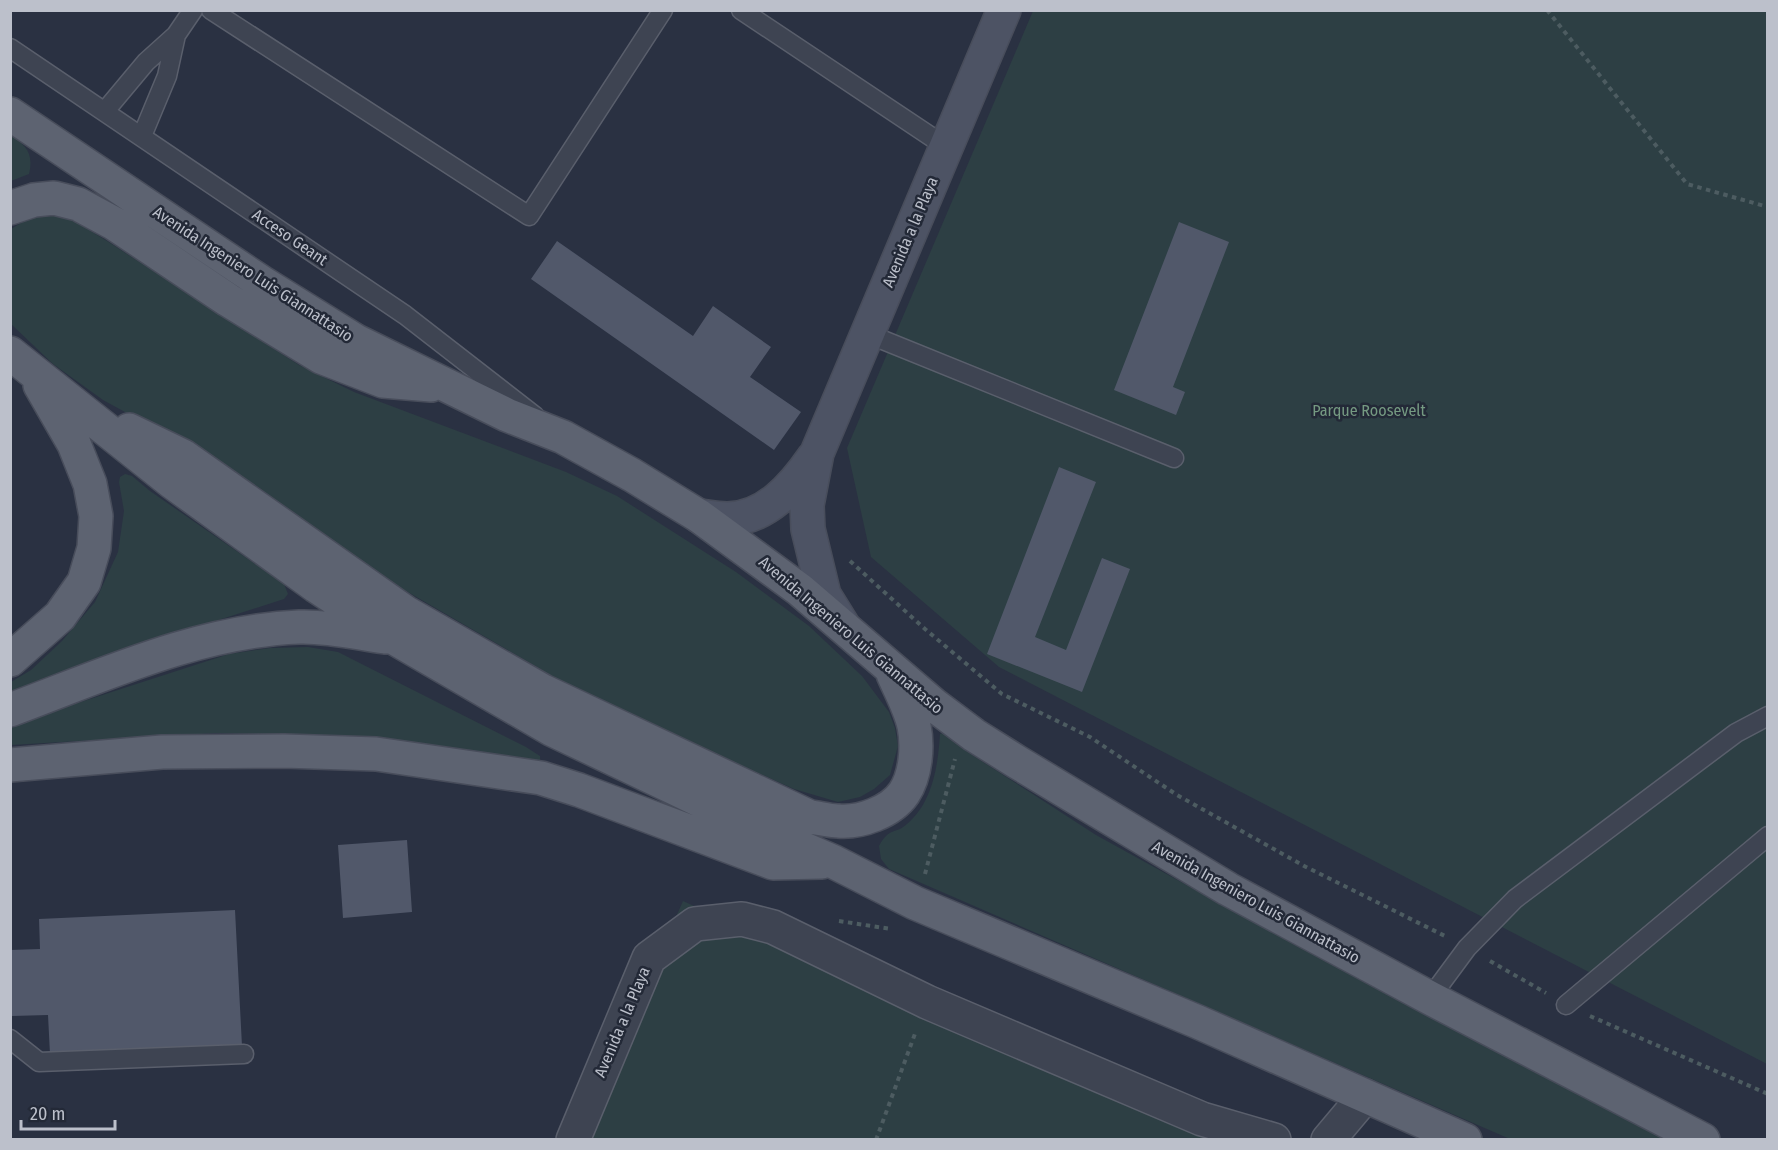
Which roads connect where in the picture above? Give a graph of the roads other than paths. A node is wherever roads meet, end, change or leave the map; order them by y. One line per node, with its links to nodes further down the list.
1 (193, 10): 6 (lane)
2 (211, 10): 3 (lane)
3 (663, 10)
4 (741, 10): 11 (lane)
5 (1004, 10): 11 (street, Avenida a la Playa)
6 (176, 35): 8 (lane); 10 (lane)
7 (10, 48): 8 (lane, Acceso Geant)
8 (105, 111): 10 (lane, Acceso Geant)
9 (10, 114): 15 (main road, Avenida Ingeniero Luis Giannattasio)
10 (142, 136): 17 (lane, Acceso Geant)
11 (945, 146): 13 (street, Avenida a la Playa)
12 (10, 208): 15 (main road)
13 (868, 334): 18 (street, Avenida a la Playa); 19 (lane)
14 (22, 363): 16 (main road); 24 (main road)
15 (451, 387): 17 (main road, Avenida Ingeniero Luis Giannattasio)
16 (93, 418): 22 (main road); 23 (main road)
17 (562, 437): 20 (main road, Avenida Ingeniero Luis Giannattasio)
18 (817, 453): 20 (street); 21 (street)
19 (1174, 458)
20 (699, 516): 21 (main road, Avenida Ingeniero Luis Giannattasio)
21 (842, 624): 25 (main road, Avenida Ingeniero Luis Giannattasio)
22 (396, 639): 23 (main road); 26 (main road); 30 (main road)
23 (486, 659): 25 (main road)
24 (10, 660)
25 (892, 671): 31 (main road, Avenida Ingeniero Luis Giannattasio)
26 (10, 710)
27 (1767, 716): 31 (lane)
28 (10, 765): 30 (main road)
29 (1767, 836): 32 (lane)
30 (834, 862): 35 (main road)
31 (1430, 998): 40 (main road, Avenida Ingeniero Luis Giannattasio)
32 (1566, 1005)
33 (10, 1039): 34 (lane)
34 (244, 1054)
35 (1365, 1096): 38 (street); 39 (main road)
36 (573, 1140): 37 (street, Avenida a la Playa)
37 (1274, 1140)
38 (1328, 1140)
39 (1466, 1140)
40 (1703, 1140)

